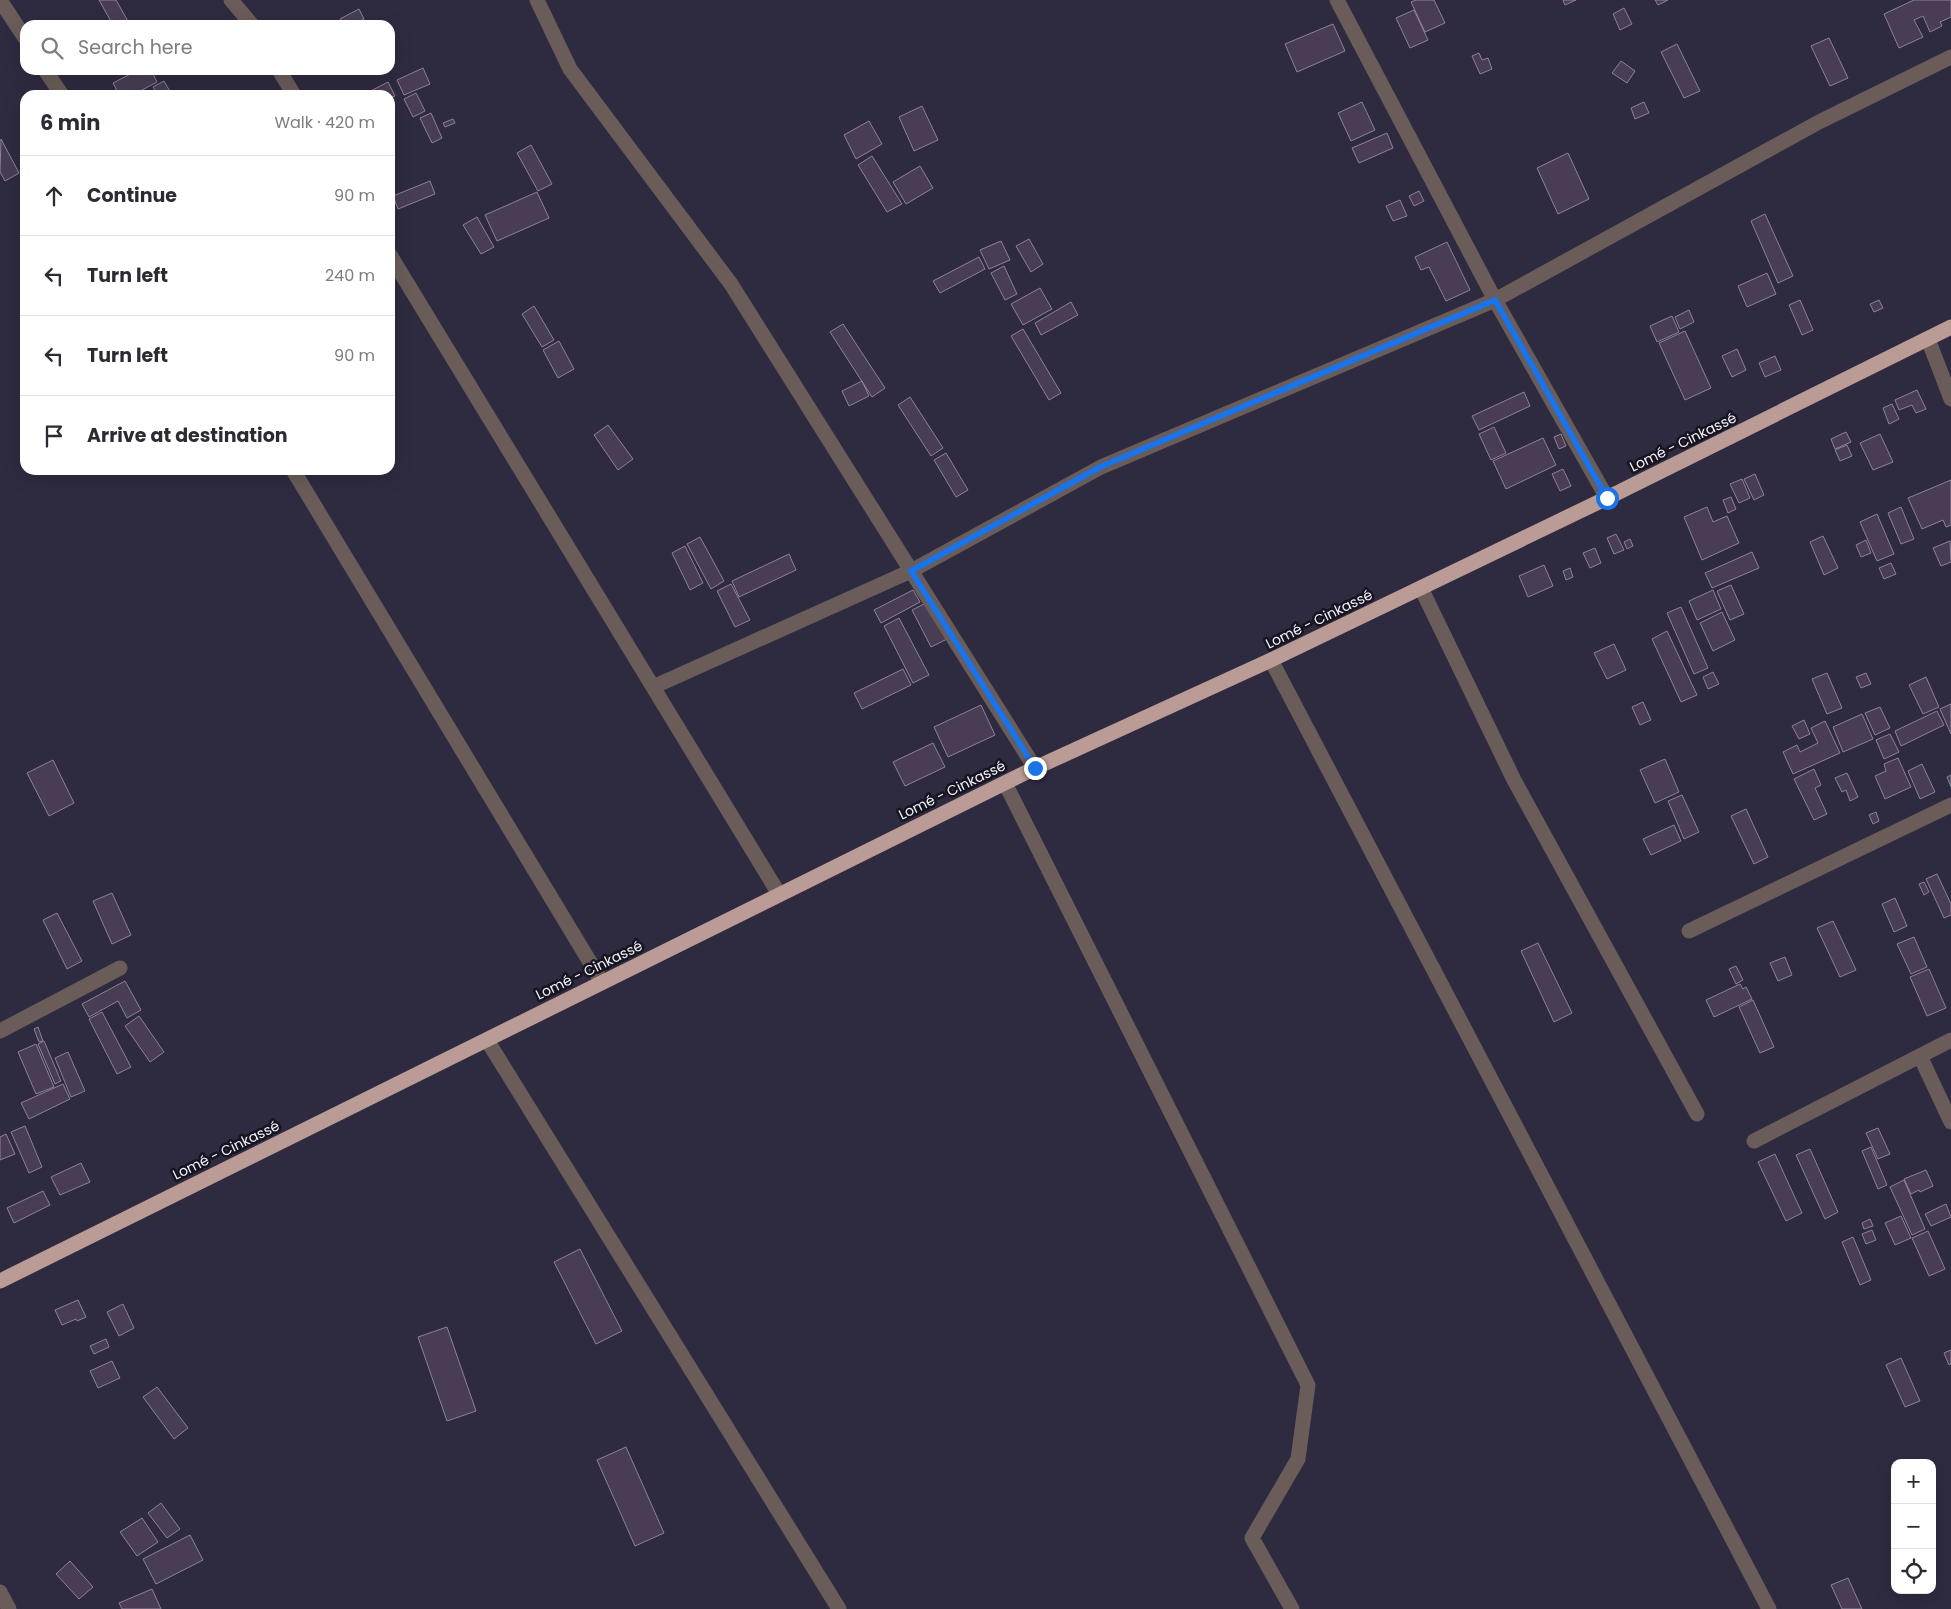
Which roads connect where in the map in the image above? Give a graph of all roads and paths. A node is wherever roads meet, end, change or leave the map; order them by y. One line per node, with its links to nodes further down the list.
1 (0, 0): 6 (street)
2 (231, 0): 5 (street)
3 (537, 0): 19 (street)
4 (1337, 0): 13 (street)
5 (248, 20)
6 (20, 30)
7 (1951, 57): 13 (street)
8 (49, 75): 10 (street)
9 (282, 75): 11 (street)
10 (59, 90)
11 (291, 90)
12 (395, 263): 22 (street)
13 (1495, 300): 18 (street); 19 (street)
14 (1951, 327): 15 (highway, Lomé - Cinkassé)
15 (1928, 339): 16 (street); 18 (highway, Lomé - Cinkassé)
16 (1951, 399)
17 (296, 475): 29 (street)
18 (1607, 498): 20 (highway, Lomé - Cinkassé)
19 (911, 571): 22 (street); 23 (street)
20 (1421, 588): 21 (highway, Lomé - Cinkassé); 34 (street)
21 (1270, 660): 23 (highway, Lomé - Cinkassé); 42 (street)
22 (653, 687): 26 (street)
23 (1035, 768): 24 (highway, Lomé - Cinkassé)
24 (1005, 783): 26 (highway, Lomé - Cinkassé); 41 (street)
25 (1951, 805): 27 (street)
26 (779, 894): 29 (highway, Lomé - Cinkassé)
27 (1689, 931)
28 (120, 968): 30 (street)
29 (602, 982): 31 (highway, Lomé - Cinkassé)
30 (0, 1031)
31 (487, 1040): 37 (highway, Lomé - Cinkassé); 40 (street)
32 (1951, 1040): 33 (street)
33 (1920, 1056): 35 (street); 36 (street)
34 (1697, 1114)
35 (1951, 1122)
36 (1754, 1141)
37 (0, 1281)
38 (0, 1592): 39 (street)
39 (10, 1609)
40 (839, 1609)
41 (1292, 1609)
42 (1769, 1609)

